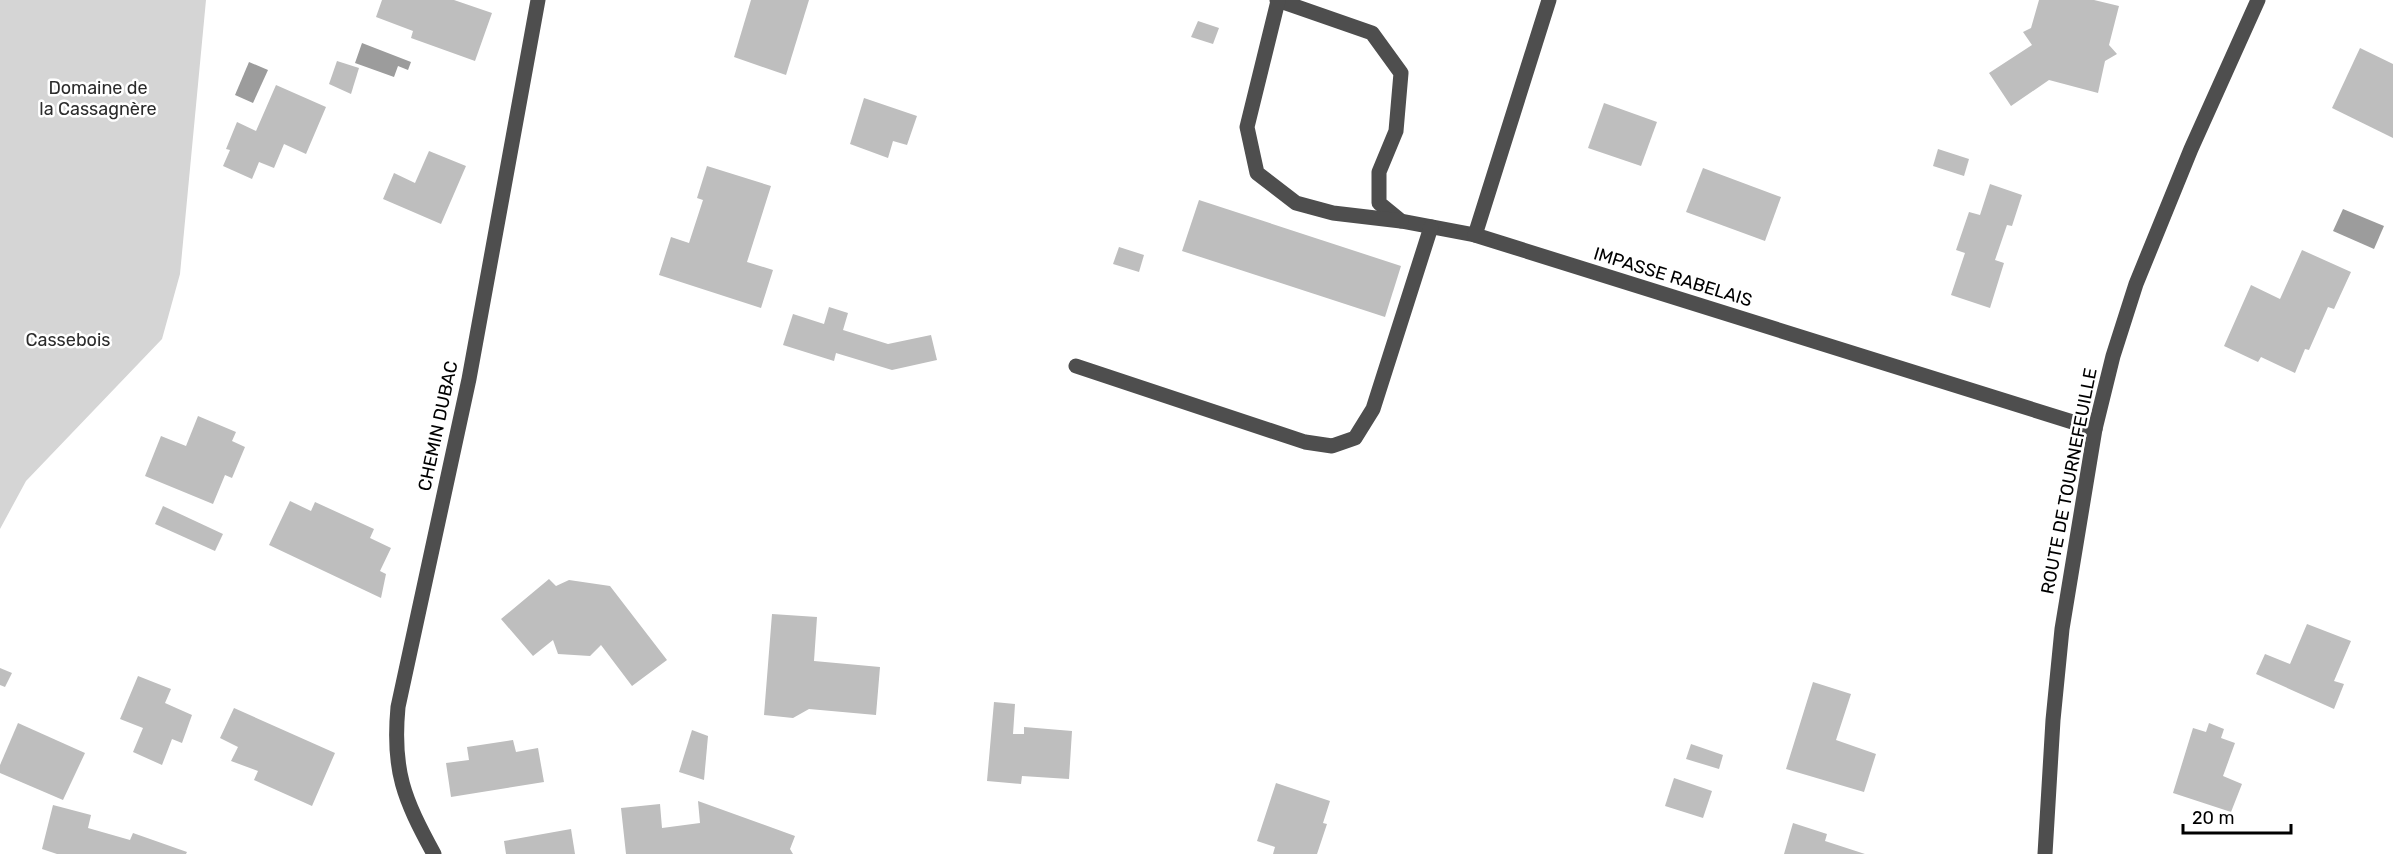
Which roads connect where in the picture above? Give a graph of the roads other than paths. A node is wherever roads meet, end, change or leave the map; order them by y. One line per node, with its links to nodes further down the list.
1 (538, 0): 10 (street, CHEMIN DUBAC)
2 (1277, 0): 5 (street); 5 (street, IMPASSE RABELAIS)
3 (1549, 0): 7 (street)
4 (2258, 0): 9 (street, ROUTE DE TOURNEFEUILLE)
5 (1401, 221): 6 (street, IMPASSE RABELAIS)
6 (1431, 226): 7 (street, IMPASSE RABELAIS); 8 (street)
7 (1475, 236): 9 (street, IMPASSE RABELAIS)
8 (1076, 366)
9 (2095, 429): 11 (street, ROUTE DE TOURNEFEUILLE)
10 (434, 854)
11 (2045, 854)

